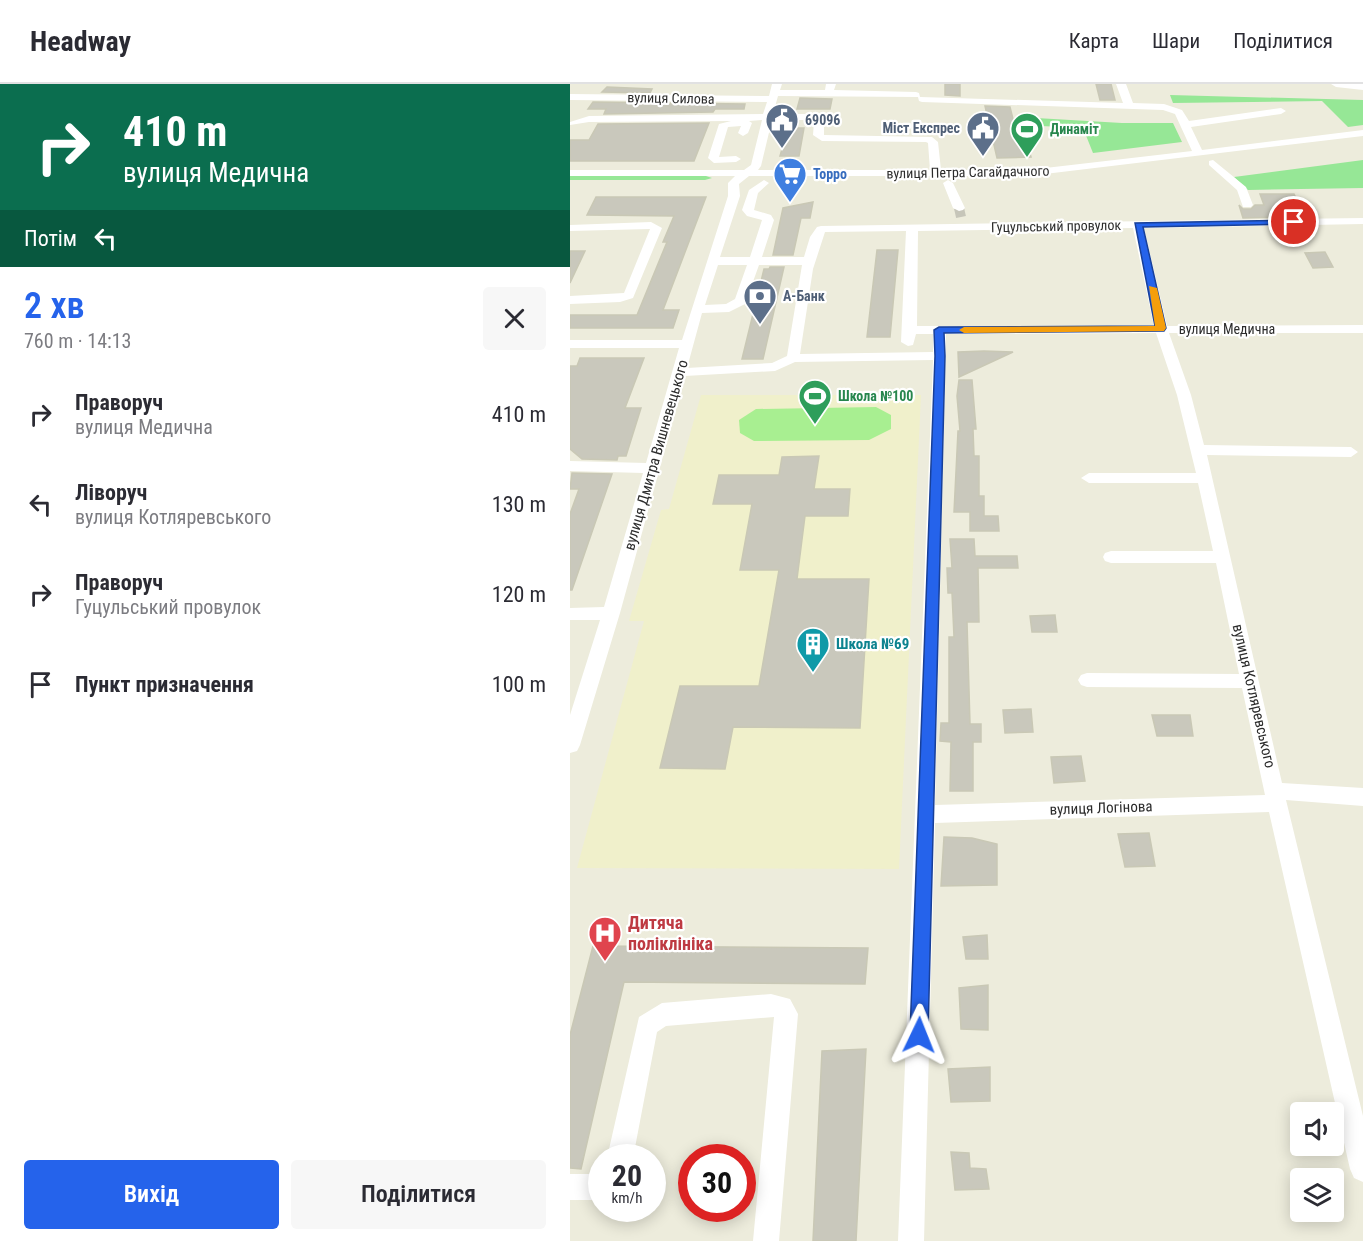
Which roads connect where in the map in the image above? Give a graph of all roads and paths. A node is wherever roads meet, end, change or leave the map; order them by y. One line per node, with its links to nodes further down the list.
1 (1121, 84): 7 (street)
2 (1336, 84): 3 (street)
3 (1363, 87)
4 (830, 88): 5 (street, вулиця Силова); 7 (street, вулиця Силова)
5 (775, 92): 6 (street, вулиця Силова); 9 (street)
6 (570, 97)
7 (1128, 105): 11 (street, вулиця Силова)
8 (1281, 111): 11 (street)
9 (768, 117): 10 (street); 12 (street); 20 (street)
10 (574, 123)
11 (1185, 124): 15 (street)
12 (763, 133): 16 (street); 19 (street)
13 (1363, 133): 15 (street, вулиця Петра Сагайдачного)
14 (1363, 143): 17 (street, вулиця Петра Сагайдачного)
15 (1199, 154): 20 (street, вулиця Петра Сагайдачного)
16 (736, 159)
17 (1213, 163): 24 (street, вулиця Петра Сагайдачного); 25 (street)
18 (570, 173): 19 (street, вулиця Петра Сагайдачного)
19 (749, 173): 20 (street, вулиця Петра Сагайдачного); 22 (street)
20 (936, 174)
21 (570, 183): 22 (street, вулиця Петра Сагайдачного)
22 (733, 183): 23 (street, вулиця Петра Сагайдачного); 31 (street, вулиця Дмитра Вишневецького)
23 (764, 183): 24 (street, вулиця Петра Сагайдачного); 33 (street)
24 (948, 183): 26 (street)
25 (1248, 214): 27 (street, Гуцульський провулок); 28 (street, Гуцульський провулок)
26 (961, 217): 28 (street, Гуцульський провулок); 29 (street, Гуцульський провулок)
27 (1363, 221)
28 (1138, 225): 36 (street, вулиця Котляревського)
29 (912, 227): 32 (street, Гуцульський провулок); 38 (street)
30 (570, 228): 34 (street)
31 (714, 261): 33 (street); 35 (street, вулиця Дмитра Вишневецького)
32 (809, 261): 33 (street); 44 (street)
33 (756, 262): 35 (street)
34 (570, 300)
35 (697, 309): 41 (street, вулиця Дмитра Вишневецького)
36 (1161, 328): 37 (street, вулиця Медична); 39 (street, вулиця Медична); 46 (street, вулиця Котляревського)
37 (1363, 329)
38 (910, 330): 39 (street, вулиця Медична); 42 (street)
39 (939, 330): 43 (street)
40 (570, 344): 41 (street)
41 (687, 344): 45 (street, вулиця Дмитра Вишневецького)
42 (903, 355): 43 (street); 44 (street)
43 (940, 356): 61 (street)
44 (793, 358): 45 (street)
45 (680, 372): 49 (street, вулиця Дмитра Вишневецького)
46 (1198, 450): 47 (street); 51 (street, вулиця Котляревського)
47 (1351, 453)
48 (570, 466): 49 (street)
49 (653, 468): 54 (street, вулиця Дмитра Вишневецького)
50 (1089, 478): 51 (street)
51 (1205, 478): 52 (street, вулиця Котляревського)
52 (1223, 556): 53 (street); 57 (street, вулиця Котляревського)
53 (1111, 557)
54 (611, 613): 55 (street); 58 (street, вулиця Дмитра Вишневецького)
55 (570, 614)
56 (1088, 680): 57 (street)
57 (1251, 681): 59 (street, вулиця Котляревського)
58 (570, 745)
59 (1276, 797): 60 (street, вулиця Логінова); 61 (street, вулиця Логінова); 63 (street, вулиця Котляревського)
60 (1363, 797)
61 (925, 814): 67 (street)
62 (623, 1144): 66 (street)
63 (1363, 1169)
64 (570, 1187): 65 (street)
65 (588, 1187)
66 (766, 1241)
67 (911, 1241)

